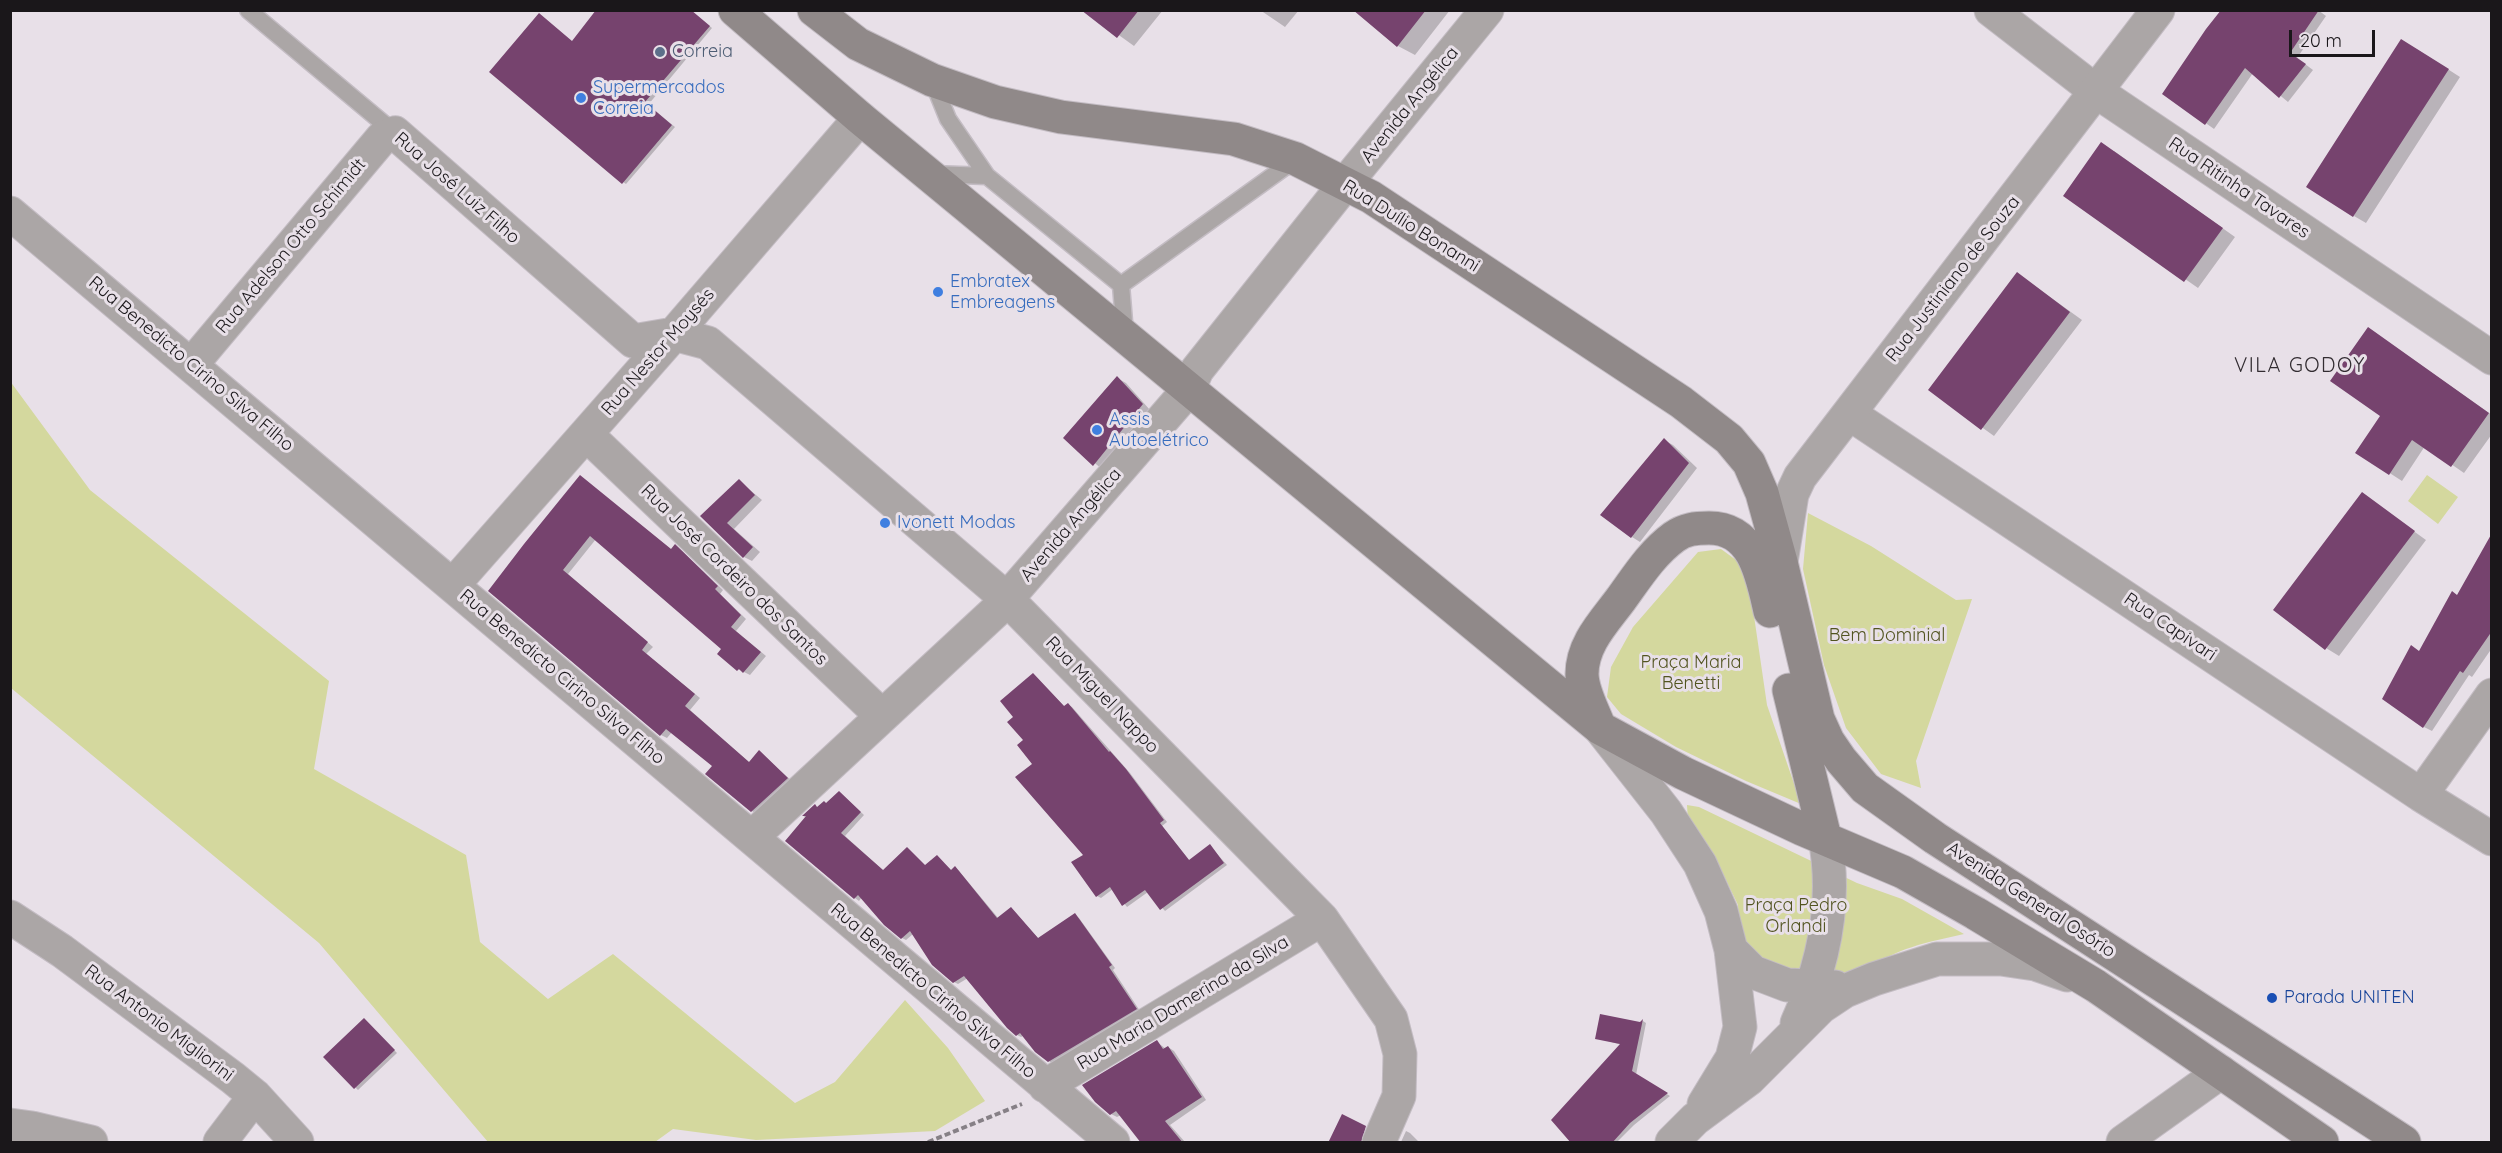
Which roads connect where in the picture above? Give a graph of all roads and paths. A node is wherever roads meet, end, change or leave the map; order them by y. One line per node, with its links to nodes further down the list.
1 (248, 10): 10 (lane, Rua José Luiz Filho)
2 (735, 10): 9 (main road, Avenida General Osório)
3 (814, 10): 7 (main road, Rua Duílio Bonanni)
4 (1487, 10): 14 (street, Avenida Angélica)
5 (1991, 10): 8 (street, Rua Ritinha Tavares)
6 (2158, 10): 8 (street, Rua Justiniano de Souza)
7 (932, 80): 11 (main road, Rua Duílio Bonanni); 13 (lane)
8 (2097, 92): 19 (street, Rua Ritinha Tavares); 22 (street, Rua Justiniano de Souza)
9 (860, 118): 12 (main road, Avenida General Osório); 17 (street, Rua Nestor Moysés)
10 (394, 133): 17 (street, Rua José Luiz Filho); 20 (street, Rua Adelson Otto Schimidt)
11 (1296, 159): 14 (main road, Rua Duílio Bonanni); 16 (lane)
12 (928, 173): 13 (lane); 18 (main road, Avenida General Osório)
13 (987, 176): 16 (lane)
14 (1345, 184): 21 (street, Avenida Angélica); 24 (main road, Rua Duílio Bonanni)
15 (10, 213): 20 (street, Rua Benedicto Cirino Silva Filho)
16 (1122, 285): 18 (lane)
17 (674, 334): 23 (street, Rua Nestor Moysés); 26 (street, Rua Miguel Nappo)
18 (1125, 335): 21 (main road, Avenida General Osório)
19 (2492, 358)
20 (192, 364): 25 (street, Rua Benedicto Cirino Silva Filho)
21 (1189, 388): 26 (street, Avenida Angélica); 31 (main road, Avenida General Osório)
22 (1850, 414): 24 (street, Rua Justiniano de Souza); 32 (street, Rua Capivari)
23 (586, 434): 25 (street, Rua Nestor Moysés); 29 (street, Rua José Cordeiro dos Santos)
24 (1781, 562): 27 (main road); 30 (main road, Avenida General Osório)
25 (453, 585): 33 (street, Rua Benedicto Cirino Silva Filho)
26 (1007, 599): 29 (street, Avenida Angélica); 37 (street, Rua Miguel Nappo)
27 (1780, 650): 30 (main road); 31 (main road); 34 (main road)
28 (2492, 695): 32 (street)
29 (882, 716): 33 (street, Avenida Angélica)
30 (1818, 719): 57 (main road, Avenida General Osório)
31 (1600, 728): 34 (main road, Avenida General Osório); 38 (street)
32 (2421, 795): 35 (street, Rua Capivari)
33 (752, 837): 44 (street, Rua Benedicto Cirino Silva Filho)
34 (1825, 838): 40 (main road, Avenida General Osório); 41 (street)
35 (2492, 839)
36 (10, 916): 45 (street, Rua Antonio Migliorini)
37 (1322, 919): 44 (street, Rua Maria Damerina da Silva); 53 (street, Rua Miguel Nappo)
38 (1731, 950): 41 (street); 47 (street)
39 (1874, 979): 40 (street); 41 (street); 42 (street)
40 (2096, 986): 43 (main road, Avenida General Osório)
41 (1814, 987): 42 (street)
42 (1788, 1041): 47 (street)
43 (2221, 1072): 55 (street); 56 (main road, Avenida General Osório)
44 (1045, 1086): 51 (path); 52 (street, Rua Benedicto Cirino Silva Filho)
45 (255, 1096): 49 (street); 50 (street, Rua Antonio Migliorini)
46 (10, 1125): 48 (street)
47 (1696, 1131): 54 (street)
48 (91, 1143)
49 (220, 1143)
50 (297, 1143)
51 (928, 1143)
52 (1113, 1143)
53 (1379, 1143)
54 (1672, 1143)
55 (2123, 1143)
56 (2322, 1143)
57 (2404, 1143)

